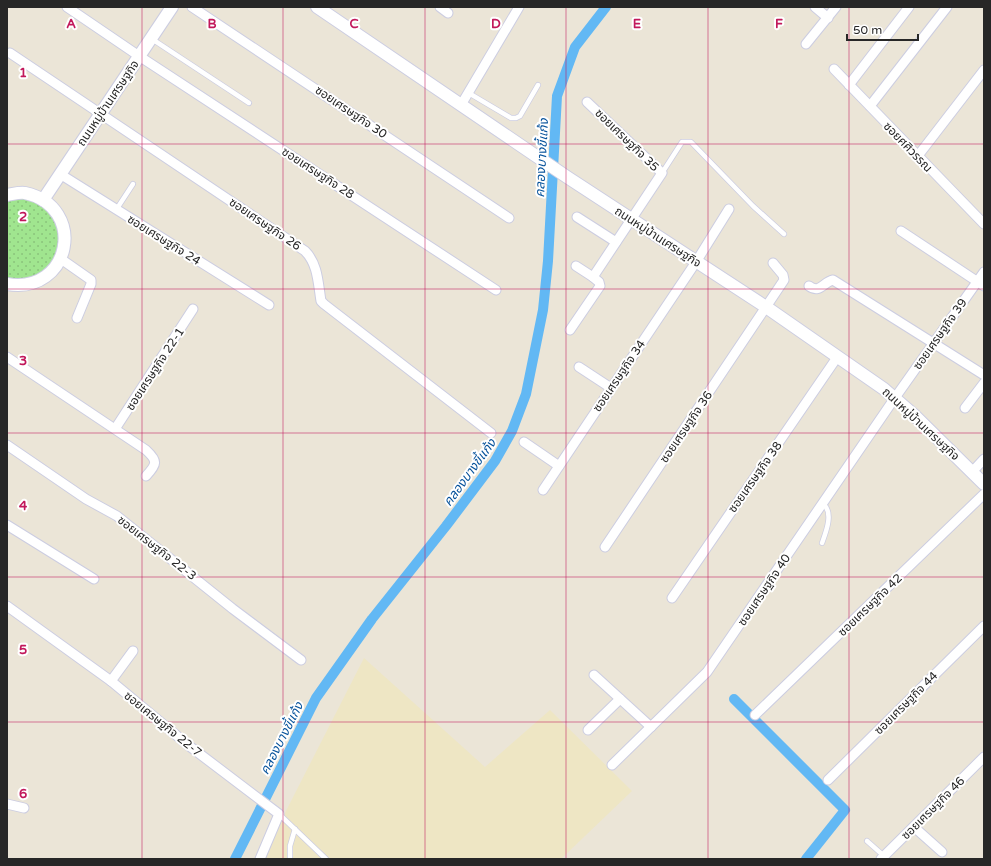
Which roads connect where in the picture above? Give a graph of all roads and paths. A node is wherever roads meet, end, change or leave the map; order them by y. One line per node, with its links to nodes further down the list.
1 (67, 7): 16 (street, ซอยเศรษฐกิจ 28)
2 (172, 7): 13 (street, ถนนหมู่บ้านเศรษฐกิจ)
3 (192, 7): 36 (street, ซอยเศรษฐกิจ 30)
4 (317, 7): 24 (street, ถนนหมู่บ้านเศรษฐกิจ)
5 (440, 7): 11 (street)
6 (519, 7): 21 (street)
7 (815, 7): 12 (street)
8 (836, 7): 12 (street)
9 (909, 7): 20 (street)
10 (947, 7): 25 (street)
11 (448, 13)
12 (828, 18): 14 (street)
13 (152, 39): 16 (street, ถนนหมู่บ้านเศรษฐกิจ); 23 (lane)
14 (806, 44)
15 (10, 53): 26 (street, ซอยเศรษฐกิจ 26)
16 (139, 56): 26 (street, ถนนหมู่บ้านเศรษฐกิจ); 51 (street, ซอยเศรษฐกิจ 28)
17 (834, 69): 20 (street, ซอยศศิวรรณ)
18 (984, 70): 27 (street)
19 (538, 85): 21 (lane)
20 (849, 85): 25 (street, ซอยศศิวรรณ)
21 (467, 92): 24 (street)
22 (587, 102): 28 (street, ซอยเศรษฐกิจ 35)
23 (249, 104)
24 (461, 105): 37 (street, ถนนหมู่บ้านเศรษฐกิจ)
25 (870, 106): 27 (street, ซอยศศิวรรณ)
26 (101, 114): 29 (street, ถนนหมู่บ้านเศรษฐกิจ); 67 (street, ซอยเศรษฐกิจ 26)
27 (918, 157): 38 (street, ซอยศศิวรรณ)
28 (662, 173): 37 (street, ซอยเศรษฐกิจ 35); 40 (lane)
29 (60, 174): 32 (street, ถนนหมู่บ้านเศรษฐกิจ); 34 (street, ซอยเศรษฐกิจ 24)
30 (133, 184): 34 (lane)
31 (7, 195): 32 (street)
32 (43, 200): 42 (street)
33 (729, 209): 43 (street, ซอยเศรษฐกิจ 34)
34 (116, 210): 52 (street, ซอยเศรษฐกิจ 24)
35 (577, 217): 41 (street)
36 (509, 218)
37 (631, 220): 41 (street, ซอยเศรษฐกิจ 35); 43 (street, ถนนหมู่บ้านเศรษฐกิจ)
38 (984, 224)
39 (901, 231): 49 (street)
40 (784, 234)
41 (616, 242): 47 (street, ซอยเศรษฐกิจ 35)
42 (61, 259): 48 (street); 55 (street)
43 (696, 262): 53 (street, ถนนหมู่บ้านเศรษฐกิจ); 63 (street, ซอยเศรษฐกิจ 34)
44 (773, 263): 53 (street, ซอยเศรษฐกิจ 36)
45 (576, 266): 47 (street)
46 (984, 272): 49 (street, ซอยเศรษฐกิจ 39)
47 (593, 277): 56 (street)
48 (7, 284)
49 (980, 284): 57 (street, ซอยเศรษฐกิจ 39)
50 (809, 286): 57 (street)
51 (496, 290)
52 (269, 305)
53 (766, 306): 58 (street, ถนนหมู่บ้านเศรษฐกิจ); 80 (street, ซอยเศรษฐกิจ 36)
54 (193, 309): 66 (street, ซอยเศรษฐกิจ 22-1)
55 (77, 318)
56 (570, 330)
57 (933, 345): 61 (street); 64 (street, ซอยเศรษฐกิจ 39)
58 (838, 356): 64 (street, ถนนหมู่บ้านเศรษฐกิจ); 82 (street, ซอยเศรษฐกิจ 38)
59 (7, 357): 66 (street)
60 (579, 367): 63 (street)
61 (984, 375)
62 (984, 383): 65 (street)
63 (611, 388): 71 (street, ซอยเศรษฐกิจ 34)
64 (896, 397): 72 (street, ถนนหมู่บ้านเศรษฐกิจ); 77 (street, ซอยเศรษฐกิจ 40)
65 (965, 408)
66 (115, 429): 73 (street)
67 (491, 433)
68 (524, 442): 71 (street)
69 (7, 445): 86 (street, ซอยเศรษฐกิจ 22-3)
70 (984, 460): 72 (street)
71 (559, 466): 75 (street, ซอยเศรษฐกิจ 34)
72 (972, 472): 74 (street, ถนนหมู่บ้านเศรษฐกิจ)
73 (146, 476)
74 (984, 484)
75 (543, 490)
76 (984, 494): 90 (street, ซอยเศรษฐกิจ 42)
77 (823, 504): 79 (lane); 91 (street, ซอยเศรษฐกิจ 40)
78 (7, 525): 81 (street)
79 (822, 543)
80 (605, 547)
81 (94, 579)
82 (672, 598)
83 (7, 606): 88 (street, ซอยเศรษฐกิจ 22-7)
84 (984, 626): 95 (street, ซอยเศรษฐกิจ 44)
85 (133, 651): 88 (street)
86 (301, 660)
87 (594, 675): 89 (street)
88 (111, 681): 98 (street, ซอยเศรษฐกิจ 22-7)
89 (620, 699): 91 (street); 92 (street)
90 (756, 715)
91 (651, 727): 94 (street, ซอยเศรษฐกิจ 40)
92 (588, 730)
93 (984, 756): 99 (street, ซอยเศรษฐกิจ 46)
94 (612, 765)
95 (828, 780)
96 (7, 804): 97 (street)
97 (24, 808)
98 (276, 812): 100 (lane); 104 (street)
99 (914, 827): 102 (street); 103 (street, ซอยเศรษฐกิจ 46)
100 (295, 829): 105 (lane); 106 (lane)
101 (867, 841): 103 (lane)
102 (942, 852)
103 (883, 858)
104 (260, 859)
105 (290, 859)
106 (326, 859)

